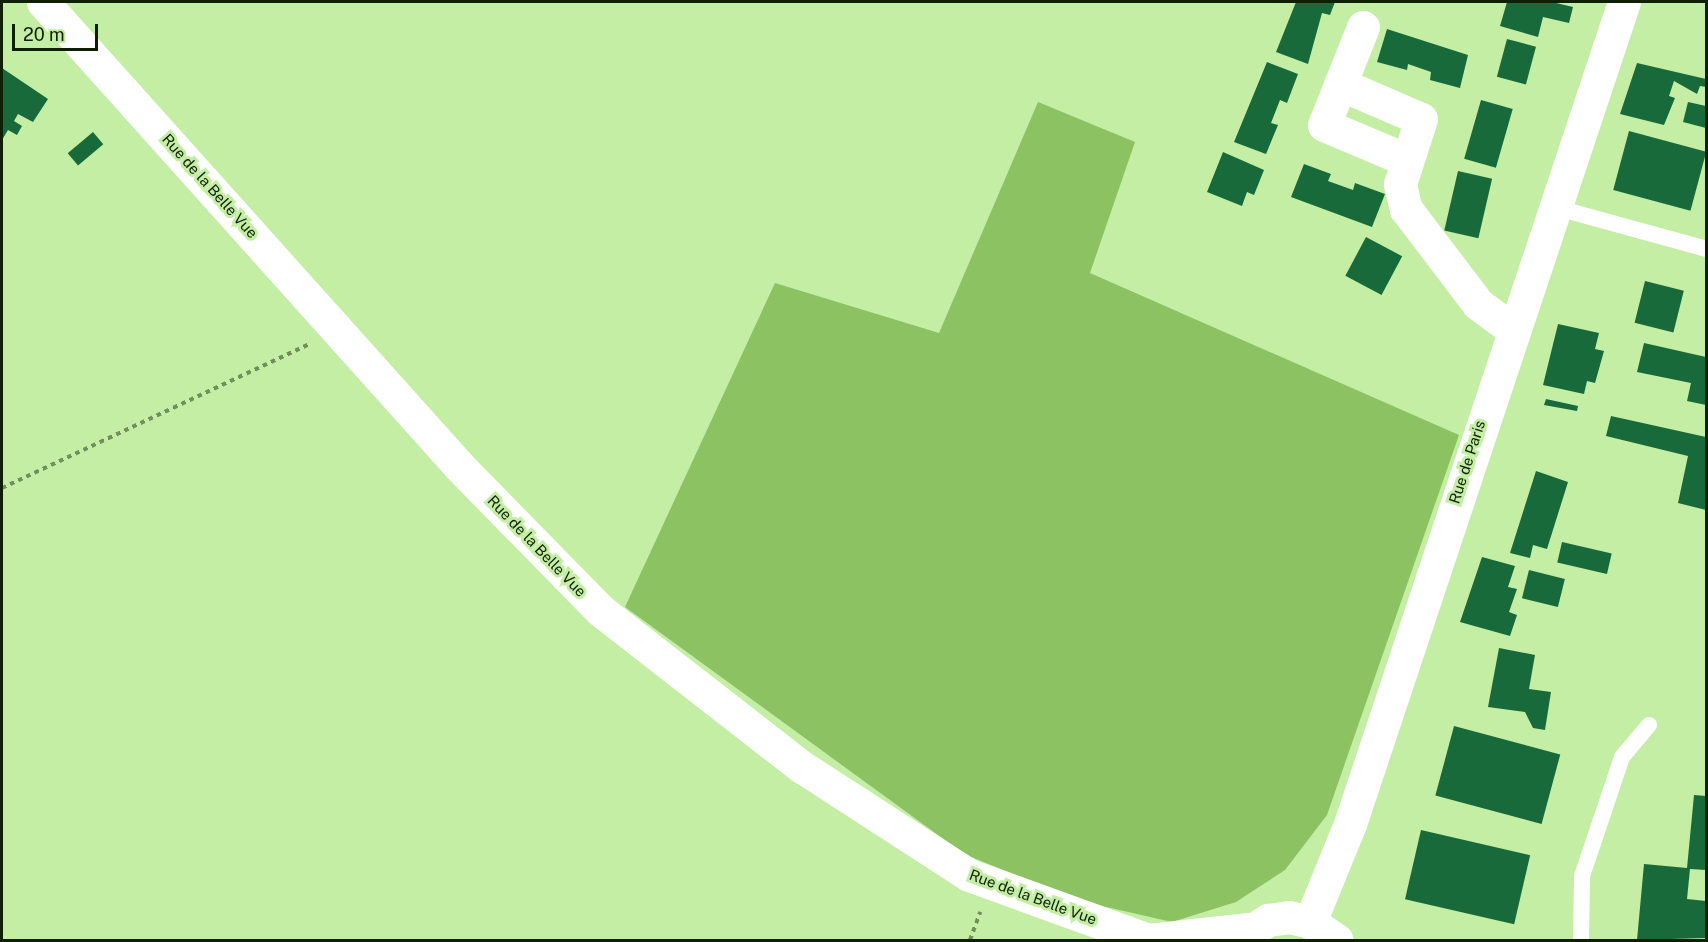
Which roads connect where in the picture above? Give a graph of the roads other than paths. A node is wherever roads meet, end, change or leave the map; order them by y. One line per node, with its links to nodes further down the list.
1 (43, 2): 12 (street, Rue de la Belle Vue)
2 (1624, 2): 6 (street, Rue de Paris)
3 (1363, 27): 4 (street)
4 (1340, 84): 5 (street); 5 (street)
5 (1407, 160): 8 (street)
6 (1554, 207): 7 (lane); 8 (street, Rue de Paris)
7 (1707, 249)
8 (1512, 329): 10 (street, Rue de Paris)
9 (1649, 724): 14 (lane)
10 (1310, 922): 11 (street, Rue de la Belle Vue); 13 (street)
11 (1242, 935): 12 (street, Rue de la Belle Vue)
12 (1148, 940)
13 (1337, 940)
14 (1581, 940)

